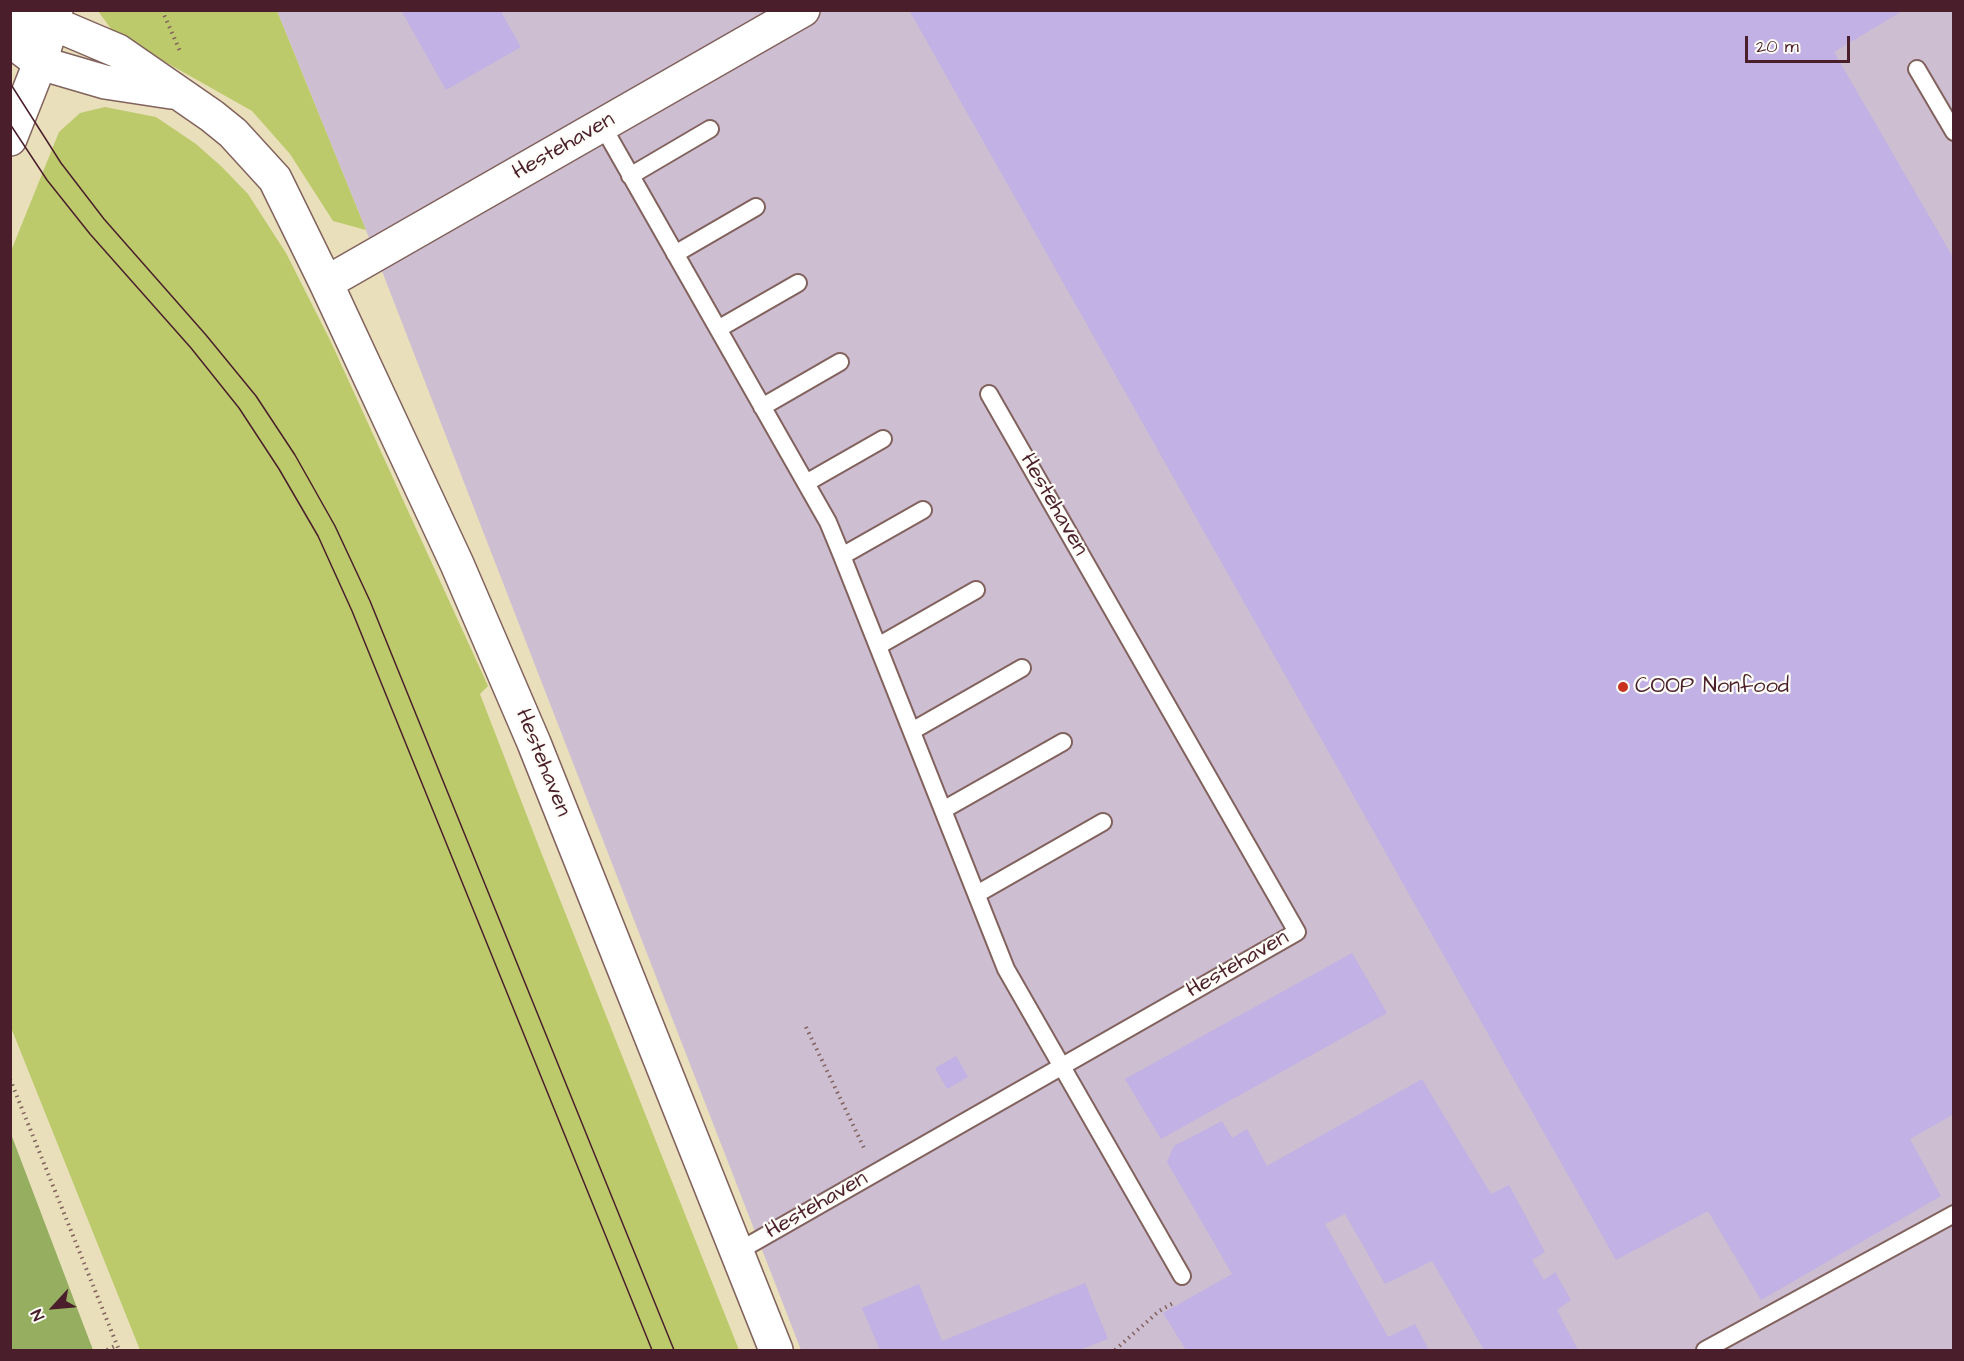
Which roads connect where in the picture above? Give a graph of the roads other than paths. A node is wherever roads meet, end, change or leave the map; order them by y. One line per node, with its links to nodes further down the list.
1 (802, 10): 8 (street, Hestehaven)
2 (54, 17): 3 (street, Hestehaven); 5 (street); 7 (street, Hestehaven)
3 (10, 19)
4 (10, 40): 5 (street, Hestehaven)
5 (40, 63): 7 (street, Hestehaven); 11 (street)
6 (1917, 69): 10 (lane)
7 (178, 93): 15 (street, Hestehaven)
8 (602, 125): 12 (lane); 15 (street, Hestehaven)
9 (710, 129): 12 (lane)
10 (1953, 132)
11 (10, 140)
12 (630, 176): 14 (lane)
13 (756, 207): 14 (lane)
14 (675, 254): 17 (lane)
15 (326, 283): 35 (street, Hestehaven)
16 (798, 283): 17 (lane)
17 (718, 329): 20 (lane)
18 (840, 362): 20 (lane)
19 (989, 394): 33 (lane, Hestehaven)
20 (762, 407): 22 (lane)
21 (883, 439): 22 (lane)
22 (806, 483): 24 (lane)
23 (923, 510): 24 (lane)
24 (842, 556): 26 (lane)
25 (976, 590): 26 (lane)
26 (878, 645): 28 (lane)
27 (1022, 668): 28 (lane)
28 (912, 731): 30 (lane)
29 (1063, 742): 30 (lane)
30 (944, 810): 32 (lane)
31 (1103, 822): 32 (lane)
32 (977, 894): 33 (lane)
33 (1062, 1066): 35 (lane, Hestehaven); 36 (lane)
34 (1953, 1214): 38 (lane)
35 (737, 1252): 37 (street, Hestehaven)
36 (1182, 1276)
37 (776, 1350)
38 (1705, 1350)

